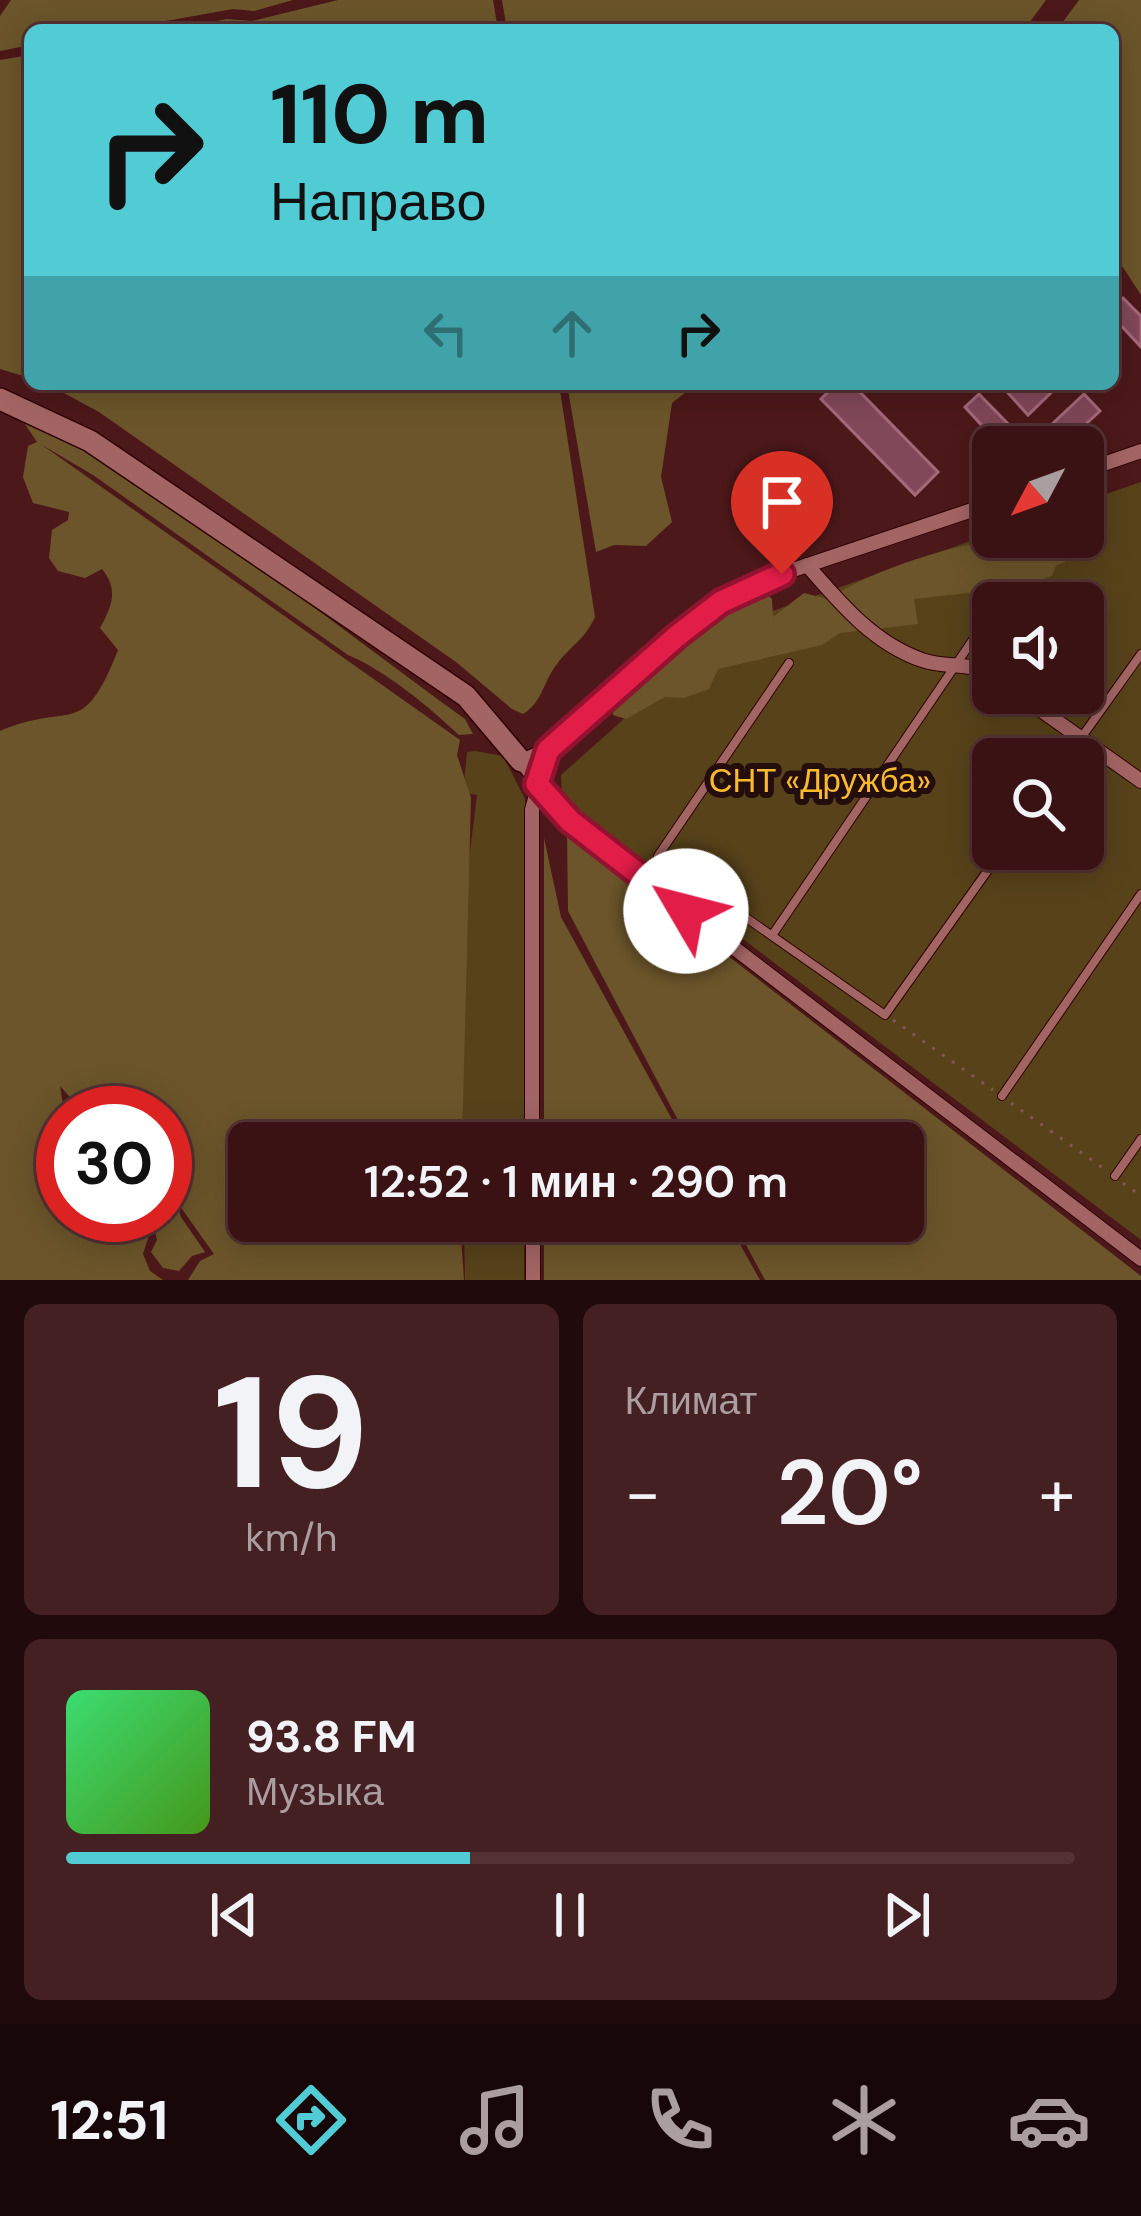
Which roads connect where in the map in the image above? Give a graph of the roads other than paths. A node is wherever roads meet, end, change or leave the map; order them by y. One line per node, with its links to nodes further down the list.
1 (0, 399): 15 (street)
2 (1141, 451): 3 (street)
3 (1104, 464)
4 (972, 510): 5 (street)
5 (807, 565): 10 (street); 13 (street)
6 (972, 645): 10 (lane)
7 (1141, 654): 12 (lane)
8 (789, 663): 20 (lane)
9 (972, 666): 10 (street)
10 (958, 667): 20 (lane)
11 (1047, 714): 12 (street)
12 (1081, 738)
13 (548, 750): 15 (street); 17 (street)
14 (1104, 754): 16 (street)
15 (521, 761): 17 (street)
16 (1141, 781)
17 (537, 784): 22 (street); 26 (street)
18 (988, 870): 20 (lane)
19 (1141, 894): 21 (lane)
20 (773, 934)
21 (1002, 1096)
22 (532, 1122)
23 (1141, 1139): 24 (lane)
24 (1115, 1176)
25 (532, 1242): 27 (street)
26 (1141, 1259)
27 (532, 1280)

